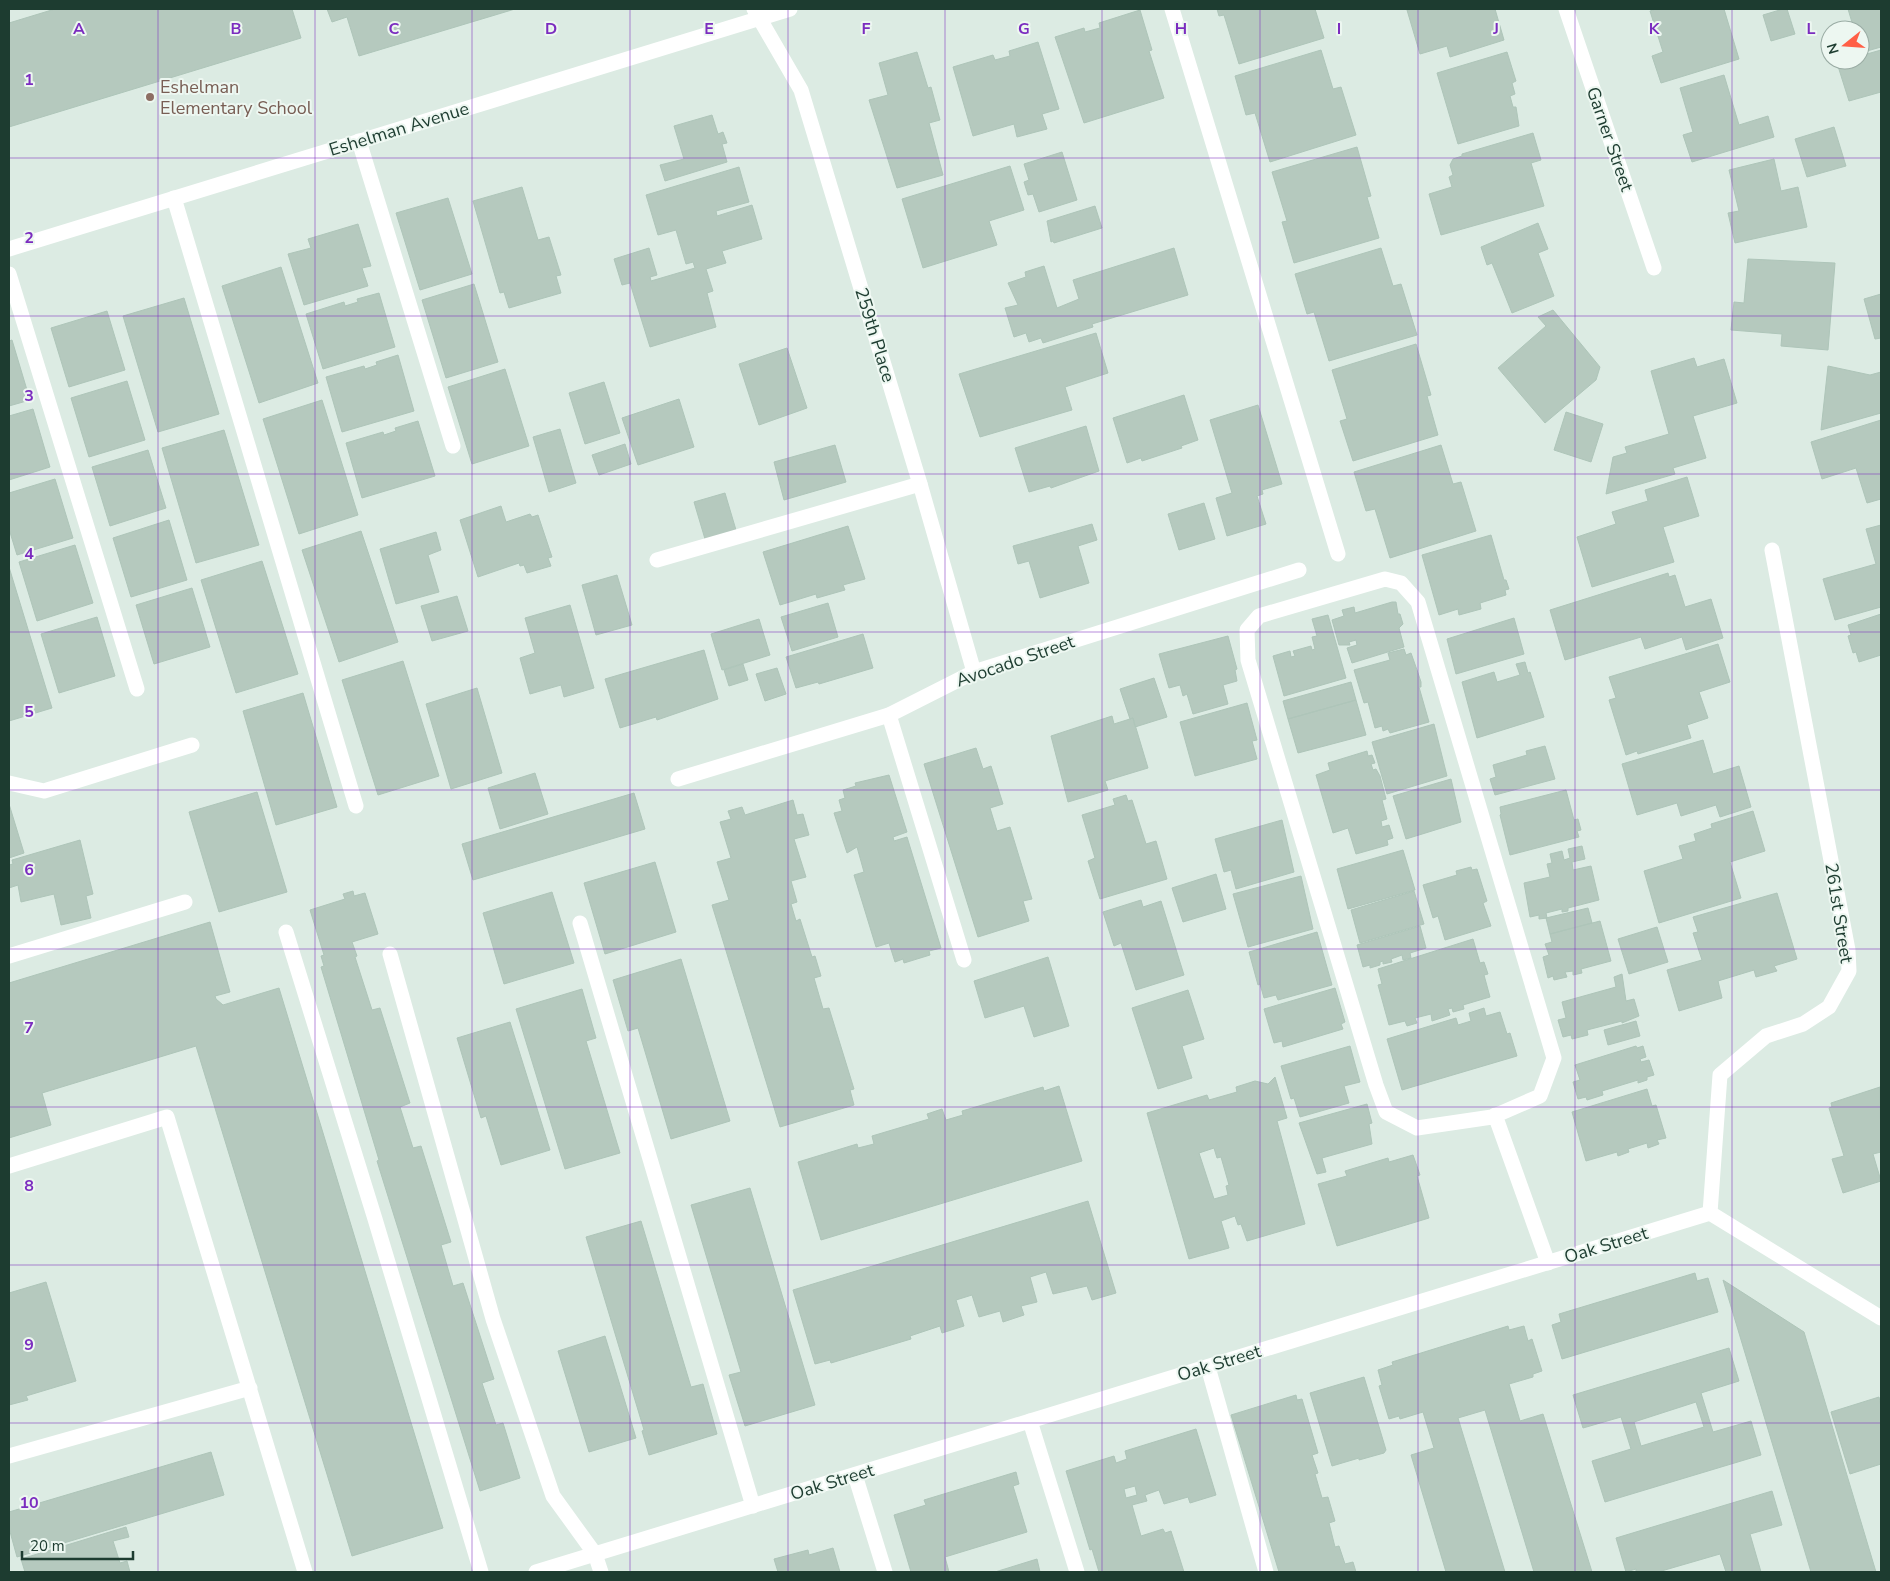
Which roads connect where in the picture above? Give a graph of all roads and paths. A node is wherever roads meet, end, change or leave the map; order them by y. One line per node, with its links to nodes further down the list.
1 (790, 9): 4 (street, Eshelman Avenue)
2 (1172, 9): 13 (street)
3 (1566, 9): 8 (street, Garner Street)
4 (756, 13): 5 (street, Eshelman Avenue); 11 (street, 259th Place)
5 (359, 141): 6 (street, Eshelman Avenue); 10 (street)
6 (174, 198): 7 (street, Eshelman Avenue); 22 (street)
7 (9, 249)
8 (1654, 268)
9 (9, 274): 17 (street)
10 (453, 446)
11 (920, 484): 14 (street); 16 (street, 259th Place)
12 (1772, 550): 31 (street, 261st Street)
13 (1338, 554)
14 (657, 560)
15 (1300, 570): 16 (street, Avocado Street)
16 (974, 672): 18 (street, Avocado Street)
17 (137, 689)
18 (889, 714): 20 (street, Avocado Street); 28 (street)
19 (192, 745): 21 (street)
20 (678, 779)
21 (9, 782)
22 (356, 806)
23 (185, 902): 27 (street)
24 (580, 923): 39 (street)
25 (286, 932): 42 (street)
26 (390, 954): 40 (street)
27 (9, 956)
28 (964, 960)
29 (1495, 1115): 29 (street); 32 (street)
30 (9, 1166): 35 (street)
31 (1710, 1213): 32 (street, Oak Street); 33 (street)
32 (1548, 1263): 34 (street, Oak Street)
33 (1881, 1318)
34 (1208, 1367): 36 (street, Oak Street); 47 (street)
35 (250, 1388): 37 (street); 41 (street)
36 (1030, 1421): 38 (street, Oak Street); 46 (street)
37 (9, 1456)
38 (855, 1475): 39 (street, Oak Street); 45 (street)
39 (754, 1506): 40 (street, Oak Street)
40 (595, 1554): 43 (street, Oak Street); 44 (street)
41 (305, 1572)
42 (481, 1572)
43 (536, 1572)
44 (601, 1572)
45 (885, 1572)
46 (1077, 1572)
47 (1266, 1572)

